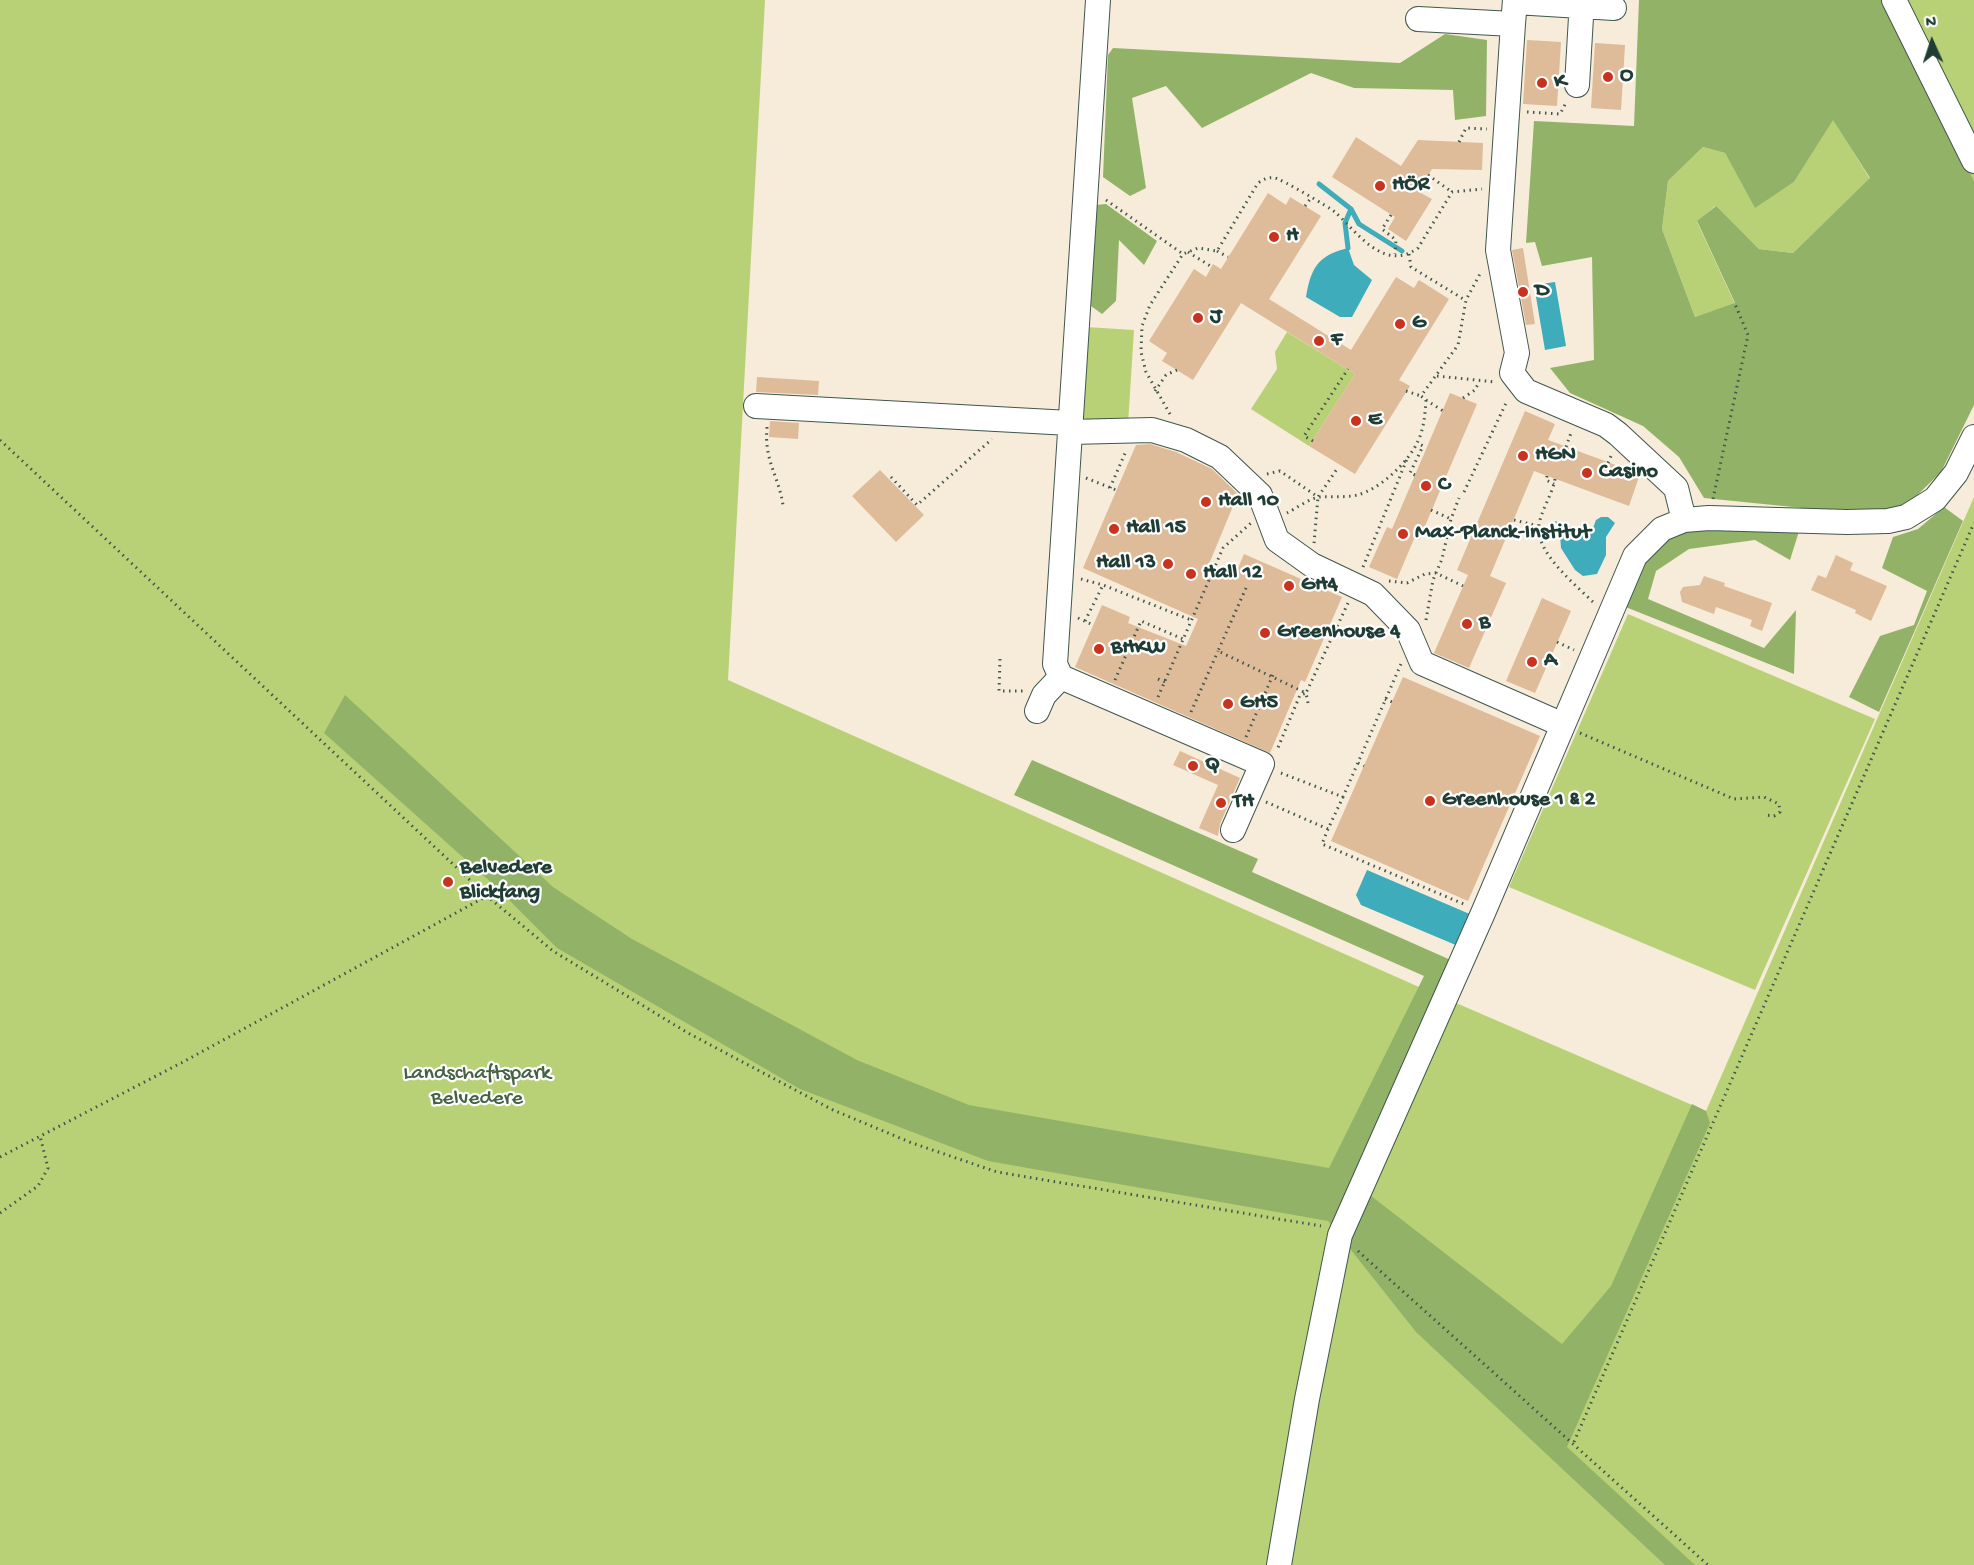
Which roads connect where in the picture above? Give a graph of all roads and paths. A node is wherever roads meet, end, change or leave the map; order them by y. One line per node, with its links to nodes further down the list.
1 (1098, 0): 12 (street)
2 (1894, 0): 10 (street)
3 (1582, 3): 4 (street); 5 (street); 7 (street)
4 (1614, 8)
5 (1514, 9): 6 (street); 8 (street)
6 (1418, 20)
7 (1577, 85): 8 (path)
8 (1507, 121): 9 (path); 13 (street)
9 (1459, 142)
10 (1974, 160)
11 (1428, 175): 14 (path)
12 (1086, 186): 21 (path); 41 (street)
13 (1502, 189): 14 (path); 18 (street)
14 (1452, 192): 23 (path)
15 (1311, 198): 16 (path); 19 (path); 22 (path)
16 (1305, 206)
17 (1391, 215): 22 (path)
18 (1498, 250): 26 (path); 31 (street)
19 (1217, 251): 20 (path); 24 (path)
20 (1188, 252): 21 (path); 25 (path)
21 (1183, 254): 34 (path)
22 (1395, 254): 23 (path)
23 (1409, 254): 26 (path)
24 (1228, 257)
25 (1212, 267)
26 (1466, 300): 30 (path)
27 (1735, 304): 63 (path)
28 (1348, 369): 46 (path)
29 (1177, 370): 34 (path)
30 (1437, 376): 32 (path); 35 (path)
31 (1510, 378): 32 (path); 57 (path); 66 (street)
32 (1479, 382): 36 (path)
33 (1406, 391): 35 (path)
34 (1155, 392): 45 (path)
35 (1421, 396): 37 (path)
36 (1463, 398)
37 (1426, 400): 39 (path); 47 (path)
38 (762, 407): 40 (street); 60 (path)
39 (1443, 411)
40 (1010, 421): 41 (street); 53 (path)
41 (1070, 428): 42 (street); 50 (street)
42 (1140, 430): 45 (street); 55 (path)
43 (1974, 437): 63 (street)
44 (0, 440): 107 (path)
45 (1186, 440): 54 (street)
46 (1313, 441)
47 (1418, 443): 48 (path); 51 (path)
48 (1408, 457): 58 (path); 75 (path)
49 (1337, 469): 58 (path)
50 (1067, 471): 55 (path); 71 (street)
51 (1415, 475)
52 (1547, 476): 68 (path)
53 (891, 477)
54 (1245, 478): 58 (path); 62 (street)
55 (1110, 488): 56 (path)
56 (1116, 490)
57 (1464, 492)
58 (1318, 497): 62 (path); 69 (path)
59 (1459, 498): 64 (path)
60 (783, 505)
61 (1431, 510): 64 (path)
62 (1268, 515): 69 (street); 77 (path)
63 (1709, 518): 66 (street)
64 (1451, 519): 70 (path)
65 (1514, 520): 68 (path)
66 (1684, 520): 76 (street)
67 (1974, 523): 113 (path)
68 (1538, 526): 76 (path)
69 (1312, 565): 75 (street)
70 (1436, 573): 73 (path); 75 (path); 82 (path)
71 (1061, 575): 72 (path); 86 (street)
72 (1103, 585): 77 (path); 78 (path)
73 (1463, 586)
74 (1246, 588): 83 (path)
75 (1364, 590): 82 (street); 89 (path)
76 (1608, 618): 96 (street)
77 (1191, 620): 81 (path)
78 (1085, 621)
79 (1163, 630): 80 (path); 81 (path); 90 (path)
80 (1160, 636)
81 (1183, 639): 88 (path)
82 (1414, 647): 91 (path); 96 (street)
83 (1218, 651): 85 (path); 97 (path)
84 (1000, 659): 93 (path)
85 (1273, 675): 89 (path); 98 (path)
86 (1061, 677): 90 (street); 93 (street)
87 (1158, 679): 88 (path)
88 (1165, 682): 95 (path)
89 (1306, 693): 94 (path); 100 (path)
90 (1107, 698): 95 (street)
91 (1386, 699): 92 (path); 99 (path)
92 (1392, 702)
93 (1040, 703)
94 (1308, 703)
95 (1150, 715): 97 (street)
96 (1563, 725): 104 (path); 108 (street)
97 (1183, 730): 98 (street)
98 (1239, 754): 100 (street)
99 (1358, 763): 101 (path); 103 (path)
100 (1265, 766): 102 (street); 103 (path)
101 (1364, 766)
102 (1248, 795): 105 (street); 106 (path)
103 (1343, 797): 106 (path)
104 (1765, 814)
105 (1233, 830)
106 (1328, 830): 108 (path)
107 (487, 896): 109 (path); 112 (path)
108 (1483, 913): 112 (street)
109 (40, 1136): 110 (path); 111 (path)
110 (0, 1157)
111 (0, 1213)
112 (1340, 1235): 113 (path); 114 (street)
113 (1574, 1442): 115 (path)
114 (1278, 1565)
115 (1708, 1565)

